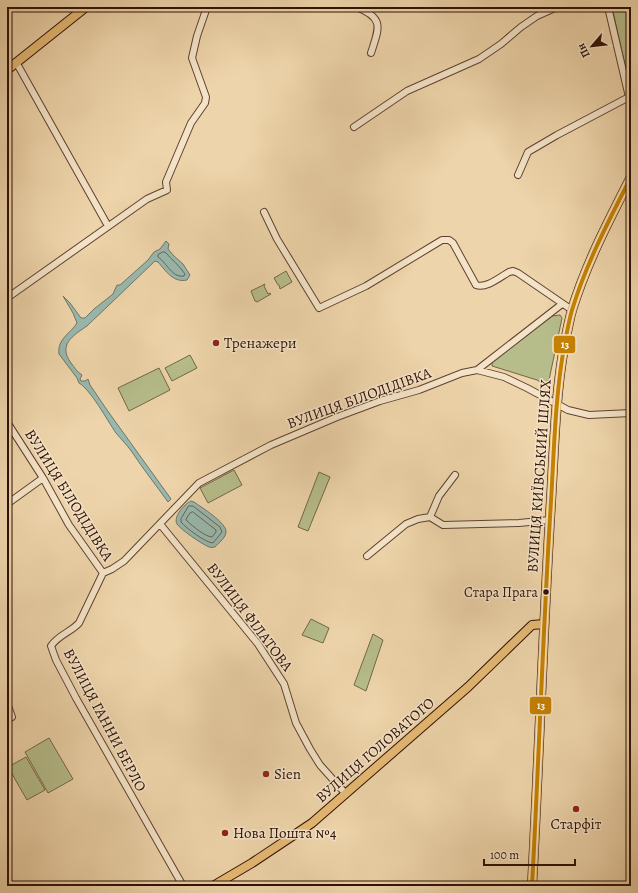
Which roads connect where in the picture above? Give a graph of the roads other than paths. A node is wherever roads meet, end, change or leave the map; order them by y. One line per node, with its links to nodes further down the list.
1 (86, 7): 7 (main road)
2 (207, 7): 14 (street)
3 (356, 7): 6 (street)
4 (557, 7): 10 (street)
5 (608, 7): 9 (street)
6 (370, 52)
7 (16, 62): 8 (main road); 14 (street)
8 (7, 70)
9 (630, 97): 11 (street)
10 (354, 127)
11 (518, 174)
12 (631, 177): 17 (highway, ВУЛИЦЯ КИЇВСЬКИЙ ШЛЯХ)
13 (264, 212): 16 (street)
14 (108, 226): 15 (street)
15 (7, 298)
16 (562, 304): 17 (street); 18 (street, ВУЛИЦЯ БІЛОДІДІВКА)
17 (572, 310): 19 (highway, ВУЛИЦЯ КИЇВСЬКИЙ ШЛЯХ)
18 (477, 370): 19 (street); 27 (street, ВУЛИЦЯ БІЛОДІДІВКА)
19 (557, 404): 20 (street); 26 (highway, ВУЛИЦЯ КИЇВСЬКИЙ ШЛЯХ)
20 (631, 413)
21 (7, 422): 23 (street, ВУЛИЦЯ БІЛОДІДІВКА)
22 (455, 475): 25 (street)
23 (43, 478): 24 (street); 29 (street, ВУЛИЦЯ БІЛОДІДІВКА)
24 (7, 504)
25 (430, 517): 26 (street); 28 (street)
26 (550, 520): 30 (highway, ВУЛИЦЯ КИЇВСЬКИЙ ШЛЯХ)
27 (160, 524): 29 (street, ВУЛИЦЯ БІЛОДІДІВКА); 33 (street, ВУЛИЦЯ ФІЛАТОВА)
28 (367, 556)
29 (103, 573): 36 (street, ВУЛИЦЯ ГАННИ БЕРЛО)
30 (544, 624): 33 (main road, ВУЛИЦЯ ГОЛОВАТОГО); 38 (highway, ВУЛИЦЯ КИЇВСЬКИЙ ШЛЯХ)
31 (7, 703): 32 (street)
32 (7, 720)
33 (345, 793): 37 (main road, ВУЛИЦЯ ГОЛОВАТОГО)
34 (7, 883): 35 (street)
35 (9, 886)
36 (183, 886)
37 (213, 886)
38 (532, 886)

